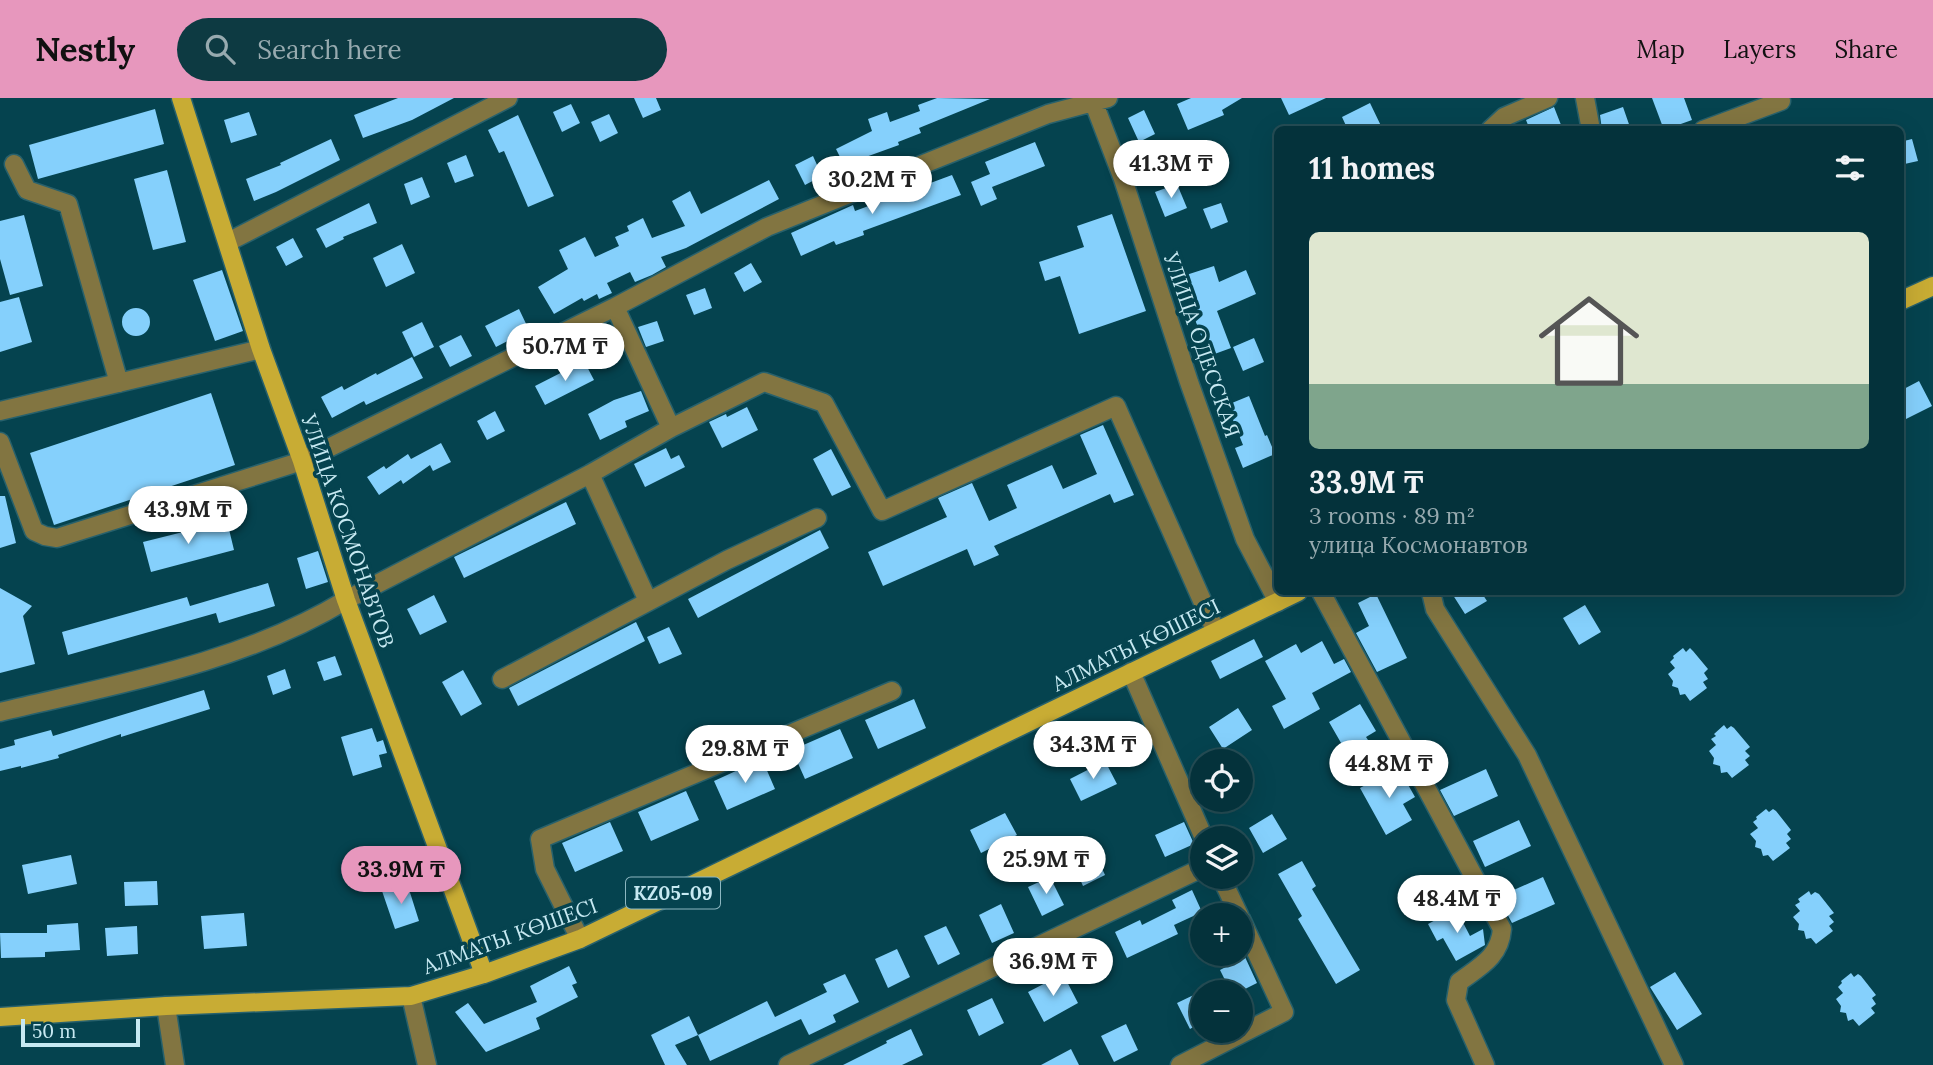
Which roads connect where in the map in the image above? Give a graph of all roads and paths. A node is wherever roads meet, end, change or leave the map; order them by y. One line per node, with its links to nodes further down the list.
1 (181, 98): 11 (main road, УЛИЦА КОСМОНАВТОВ)
2 (508, 98): 11 (street)
3 (1548, 98): 7 (street)
4 (1585, 98): 8 (street)
5 (1098, 100): 14 (street); 23 (street, УЛИЦА ОДЕССКАЯ)
6 (1781, 101): 9 (street)
7 (1494, 126)
8 (1590, 126)
9 (1714, 126)
10 (14, 164): 16 (street)
11 (228, 242): 15 (main road, УЛИЦА КОСМОНАВТОВ)
12 (1933, 286): 13 (main road)
13 (1904, 299)
14 (615, 307): 18 (street); 20 (street)
15 (261, 349): 16 (street); 20 (main road, УЛИЦА КОСМОНАВТОВ)
16 (119, 383): 17 (street)
17 (0, 411)
18 (671, 428): 21 (street); 31 (street)
19 (0, 442): 20 (street)
20 (302, 461): 28 (main road, УЛИЦА КОСМОНАВТОВ)
21 (590, 474): 28 (street); 29 (street)
22 (817, 518): 29 (street)
23 (1274, 594)
24 (1274, 595): 30 (street, УЛИЦА ОДЕССКАЯ)
25 (1292, 595): 30 (main road, АЛМАТЫ КӨШЕСІ / KZ05-09)
26 (1323, 595): 48 (street)
27 (1432, 595): 49 (street)
28 (346, 600): 35 (street); 40 (main road, УЛИЦА КОСМОНАВТОВ)
29 (648, 601): 33 (street)
30 (1278, 602): 31 (main road, АЛМАТЫ КӨШЕСІ / KZ05-09)
31 (1216, 632): 32 (main road, АЛМАТЫ КӨШЕСІ / KZ05-09)
32 (1131, 672): 36 (street); 38 (main road, АЛМАТЫ КӨШЕСІ / KZ05-09)
33 (502, 679)
34 (892, 691): 38 (street)
35 (0, 712)
36 (1199, 826)
37 (1190, 874): 46 (street)
38 (580, 939): 40 (main road, АЛМАТЫ КӨШЕСІ / KZ05-09)
39 (1253, 945): 47 (street)
40 (484, 974): 41 (main road, АЛМАТЫ КӨШЕСІ / KZ05-09)
41 (411, 996): 42 (main road, АЛМАТЫ КӨШЕСІ / KZ05-09); 45 (street)
42 (166, 1006): 43 (main road, АЛМАТЫ КӨШЕСІ / KZ05-09); 44 (street)
43 (0, 1017)
44 (175, 1065)
45 (427, 1065)
46 (788, 1065)
47 (1180, 1065)
48 (1485, 1065)
49 (1674, 1065)

